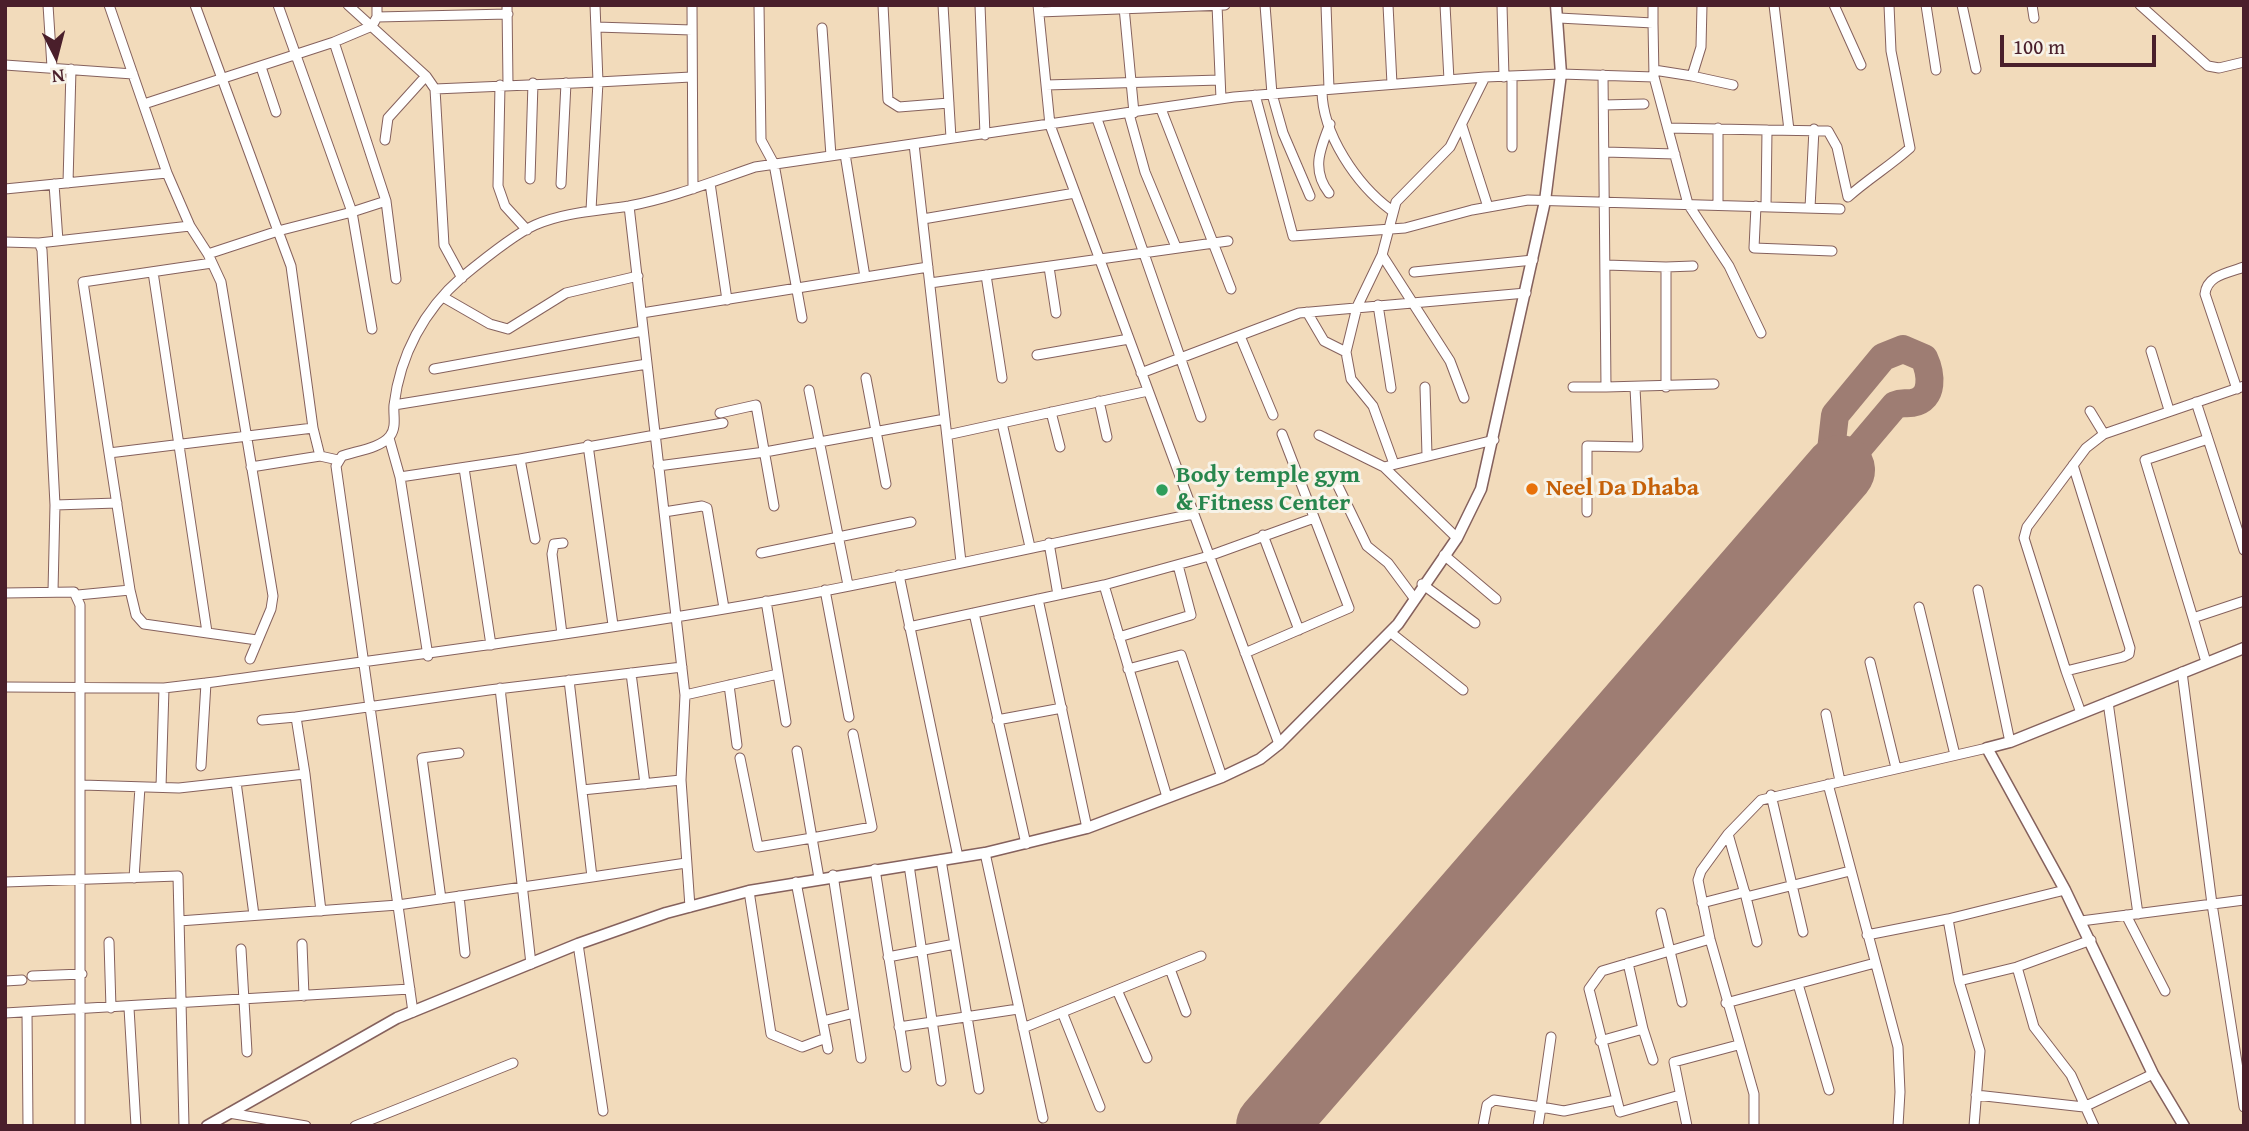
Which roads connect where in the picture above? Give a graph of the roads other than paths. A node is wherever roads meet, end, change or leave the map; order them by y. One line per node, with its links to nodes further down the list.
1 (48, 5): 46 (street)
2 (109, 5): 51 (street)
3 (195, 5): 62 (street)
4 (278, 5): 42 (street)
5 (348, 5): 37 (street)
6 (377, 5): 33 (street)
7 (595, 5): 38 (street)
8 (692, 5): 40 (street)
9 (759, 5): 101 (street)
10 (883, 5): 76 (street)
11 (943, 5): 76 (street)
12 (980, 5): 92 (street)
13 (1217, 5): 14 (street); 30 (street); 60 (street)
14 (1225, 5)
15 (1265, 5): 73 (street)
16 (1326, 5): 72 (street)
17 (1388, 5): 67 (street)
18 (1445, 5): 61 (street)
19 (1502, 5): 58 (street)
20 (1556, 5): 34 (street)
21 (1653, 5): 36 (street)
22 (1702, 5): 56 (street)
23 (1774, 5): 91 (street)
24 (1834, 5): 45 (street)
25 (1889, 5): 89 (street)
26 (1926, 5): 50 (street)
27 (1962, 5): 49 (street)
28 (2032, 5): 35 (street)
29 (2140, 5): 43 (street)
30 (1125, 8): 31 (street); 66 (street)
31 (1039, 9): 69 (street)
32 (507, 10): 33 (street); 68 (street)
33 (377, 17): 37 (street)
34 (1559, 18): 36 (street); 52 (street)
35 (2034, 18)
36 (1653, 23): 53 (street)
37 (372, 26): 41 (street); 55 (street)
38 (596, 27): 40 (street); 63 (street)
39 (822, 28): 100 (street)
40 (692, 30): 59 (street)
41 (334, 42): 42 (street); 113 (street)
42 (296, 55): 47 (street); 125 (street)
43 (2244, 62)
44 (5, 65): 46 (street)
45 (1861, 65)
46 (52, 67): 48 (street)
47 (261, 67): 62 (street); 81 (street)
48 (71, 69): 51 (street); 104 (street)
49 (1976, 69)
50 (1936, 70)
51 (133, 74): 77 (street)
52 (1561, 74): 54 (street); 58 (street); 114 (street)
53 (1654, 74): 54 (street); 56 (street); 87 (street)
54 (1604, 75): 78 (street)
55 (426, 76): 71 (street); 94 (street)
56 (1692, 76): 70 (street)
57 (1485, 77): 58 (street); 61 (street); 86 (street)
58 (1508, 77): 96 (street)
59 (691, 78): 63 (street); 109 (street)
60 (1220, 80): 66 (street); 75 (street)
61 (1449, 80): 67 (street)
62 (221, 81): 77 (street); 130 (street)
63 (598, 82): 65 (street); 123 (street)
64 (533, 83): 65 (street); 68 (street); 103 (street)
65 (566, 83): 107 (street)
66 (1130, 83): 69 (street); 82 (street)
67 (1392, 84): 72 (street)
68 (504, 85): 71 (street); 128 (street)
69 (1046, 85): 85 (street)
70 (1733, 85)
71 (435, 89): 154 (street)
72 (1326, 90): 73 (street); 84 (street)
73 (1272, 94): 74 (street); 112 (street)
74 (1255, 95): 75 (street); 129 (street)
75 (1221, 99): 80 (street)
76 (949, 103): 93 (street)
77 (144, 104): 102 (street)
78 (1604, 104): 79 (street); 97 (street)
79 (1644, 104)
80 (1161, 109): 82 (street); 135 (street)
81 (276, 112)
82 (1131, 113): 83 (street); 136 (street)
83 (1097, 119): 85 (street); 138 (street)
84 (1330, 124): 111 (street); 124 (street)
85 (1050, 125): 92 (street); 110 (street)
86 (1462, 126): 120 (street); 124 (street)
87 (1668, 128): 88 (street); 99 (street)
88 (1718, 128): 90 (street); 117 (street)
89 (1814, 129): 91 (street); 121 (street)
90 (1767, 130): 91 (street); 119 (street)
91 (1789, 130)
92 (985, 135): 93 (street)
93 (951, 138): 95 (street)
94 (386, 140)
95 (914, 144): 98 (street); 126 (street)
96 (1512, 147)
97 (1605, 152): 99 (street); 115 (street)
98 (845, 154): 100 (street); 153 (street)
99 (1675, 155): 116 (street)
100 (831, 156): 101 (street)
101 (774, 164): 105 (street); 157 (street)
102 (167, 173): 104 (street); 127 (street)
103 (530, 179)
104 (68, 183): 106 (street)
105 (710, 183): 109 (street); 161 (street)
106 (54, 184): 108 (street); 131 (street)
107 (561, 184)
108 (5, 189)
109 (693, 189): 118 (street)
110 (1075, 193): 126 (street); 141 (street)
111 (1329, 193)
112 (1310, 196)
113 (386, 201): 125 (street); 155 (street)
114 (1545, 201): 115 (street); 120 (street); 142 (street)
115 (1607, 202): 116 (street); 143 (street)
116 (1688, 204): 117 (street); 171 (street)
117 (1718, 205): 119 (street)
118 (629, 206): 123 (street); 152 (street)
119 (1761, 206): 121 (street); 137 (street)
120 (1488, 207): 129 (street)
121 (1810, 208): 122 (street)
122 (1840, 209)
123 (591, 210): 128 (street)
124 (1391, 210): 129 (street)
125 (352, 212): 130 (street); 169 (street)
126 (923, 219): 145 (street)
127 (190, 226): 131 (street); 140 (street)
128 (527, 230): 154 (street)
129 (1386, 230): 139 (street)
130 (278, 231): 140 (street); 204 (street)
131 (58, 241): 134 (street)
132 (1228, 241): 135 (street)
133 (5, 242): 134 (street)
134 (40, 243): 235 (street)
135 (1211, 243): 136 (street); 158 (street)
136 (1176, 247): 138 (street)
137 (1832, 251)
138 (1144, 253): 141 (street); 177 (street)
139 (1382, 255): 162 (street); 164 (street)
140 (210, 259): 149 (street); 211 (street)
141 (1100, 260): 146 (street); 173 (street)
142 (1533, 260): 150 (street); 159 (street)
143 (1606, 265): 147 (street); 186 (street)
144 (1693, 265): 147 (street)
145 (928, 267): 153 (street); 156 (street)
146 (1049, 267): 151 (street); 167 (street)
147 (1666, 267): 187 (street)
148 (2244, 267): 188 (street)
149 (153, 272): 217 (street); 221 (street)
150 (1414, 272)
151 (986, 275): 156 (street); 182 (street)
152 (638, 276): 160 (street); 166 (street)
153 (865, 277): 157 (street)
154 (462, 278): 160 (street)
155 (396, 279)
156 (930, 283): 202 (street)
157 (797, 288): 161 (street); 168 (street)
158 (1231, 289)
159 (1526, 293): 162 (street); 215 (street)
160 (443, 297): 196 (street)
161 (727, 300): 166 (street)
162 (1413, 303): 163 (street); 193 (street)
163 (1378, 305): 164 (street); 189 (street)
164 (1357, 307): 165 (street); 175 (street)
165 (1307, 312): 172 (street); 175 (street)
166 (642, 313): 170 (street)
167 (1056, 313)
168 (802, 318)
169 (372, 329)
170 (643, 331): 178 (street); 179 (street)
171 (1761, 333)
172 (1240, 336): 177 (street); 200 (street)
173 (1129, 339): 176 (street); 180 (street)
174 (2151, 351): 197 (street)
175 (1346, 352): 226 (street)
176 (1037, 355)
177 (1182, 357): 180 (street); 201 (street)
178 (647, 364): 196 (street); 206 (street)
179 (434, 369)
180 (1141, 373): 192 (street)
181 (866, 378): 205 (street)
182 (1002, 378)
183 (1714, 384): 187 (street)
184 (1425, 387): 222 (street)
185 (1573, 387): 186 (street)
186 (1605, 387): 190 (street)
187 (1666, 387): 190 (street)
188 (2240, 387): 195 (street)
189 (1391, 388)
190 (1635, 388): 238 (street)
191 (809, 390): 216 (street)
192 (1148, 391): 194 (street); 239 (street)
193 (1464, 398)
194 (1099, 401): 199 (street); 213 (street)
195 (2196, 402): 197 (street); 214 (street)
196 (394, 405): 212 (street)
197 (2169, 410): 208 (street)
198 (2090, 411): 208 (street)
199 (1051, 412): 203 (street); 219 (street)
200 (1273, 415)
201 (1201, 417)
202 (945, 419): 205 (street); 209 (street)
203 (1002, 423): 209 (street); 248 (street)
204 (313, 428): 211 (street); 223 (street)
205 (877, 431): 216 (street); 232 (street)
206 (654, 433): 218 (street); 220 (street); 228 (street)
207 (1282, 434): 240 (street)
208 (2104, 434): 227 (street)
209 (947, 435): 253 (street)
210 (1319, 435): 226 (street)
211 (246, 436): 217 (street); 229 (street)
212 (389, 438): 225 (street); 231 (street)
213 (1107, 438)
214 (2208, 439): 249 (street); 275 (street)
215 (1494, 440): 222 (street); 244 (street)
216 (820, 442): 220 (street); 243 (street)
217 (179, 444): 221 (street); 280 (street)
218 (588, 445): 224 (street); 277 (street)
219 (1060, 447)
220 (765, 452): 228 (street); 236 (street)
221 (109, 453): 234 (street)
222 (1427, 455): 226 (street)
223 (320, 456): 225 (street); 229 (street)
224 (520, 459): 230 (street); 245 (street)
225 (338, 460): 290 (street)
226 (1389, 465): 244 (street)
227 (2073, 465): 295 (street); 295 (street)
228 (658, 466): 237 (street)
229 (251, 467): 284 (street)
230 (464, 468): 231 (street); 285 (street)
231 (400, 477): 288 (street)
232 (886, 484)
233 (1337, 484): 266 (street)
234 (117, 503): 235 (street); 259 (street)
235 (55, 505): 262 (street)
236 (774, 506)
237 (664, 512): 272 (street); 274 (street)
238 (1587, 512)
239 (1193, 513): 247 (street); 252 (street)
240 (1314, 518): 242 (street); 279 (street)
241 (911, 522): 243 (street)
242 (1263, 535): 252 (street); 279 (street)
243 (838, 537): 250 (street); 257 (street)
244 (1457, 538): 251 (street)
245 (535, 539)
246 (563, 543): 282 (street)
247 (1049, 543): 248 (street); 265 (street)
248 (1030, 547): 253 (street)
249 (2244, 550)
250 (761, 553)
251 (1444, 555): 256 (street); 268 (street)
252 (1209, 556): 254 (street); 287 (street)
253 (961, 562): 255 (street)
254 (1178, 565): 258 (street); 283 (street)
255 (899, 575): 257 (street); 278 (street)
256 (1422, 584): 266 (street); 276 (street)
257 (848, 585): 260 (street)
258 (1104, 585): 265 (street); 283 (street)
259 (130, 590): 264 (street); 280 (street)
260 (825, 590): 269 (street); 314 (street)
261 (1978, 590): 319 (street)
262 (53, 591): 263 (street); 264 (street)
263 (5, 593)
264 (78, 595): 305 (street)
265 (1058, 595): 267 (street)
266 (1414, 598): 281 (street)
267 (1038, 599): 273 (street); 310 (street)
268 (1496, 599)
269 (766, 601): 272 (street); 298 (street)
270 (2244, 601): 275 (street)
271 (1919, 607): 325 (street)
272 (724, 608): 274 (street)
273 (974, 613): 278 (street); 316 (street)
274 (676, 615): 277 (street); 293 (street)
275 (2193, 618): 292 (street)
276 (1475, 623)
277 (613, 625): 282 (street)
278 (909, 627): 347 (street)
279 (1298, 630): 287 (street)
280 (207, 632): 284 (street)
281 (1390, 632): 306 (street); 320 (street)
282 (562, 634): 285 (street)
283 (1119, 637): 294 (street)
284 (257, 640): 289 (street)
285 (491, 645): 288 (street)
286 (2244, 648): 292 (street)
287 (1245, 653): 320 (street)
288 (428, 656): 290 (street)
289 (250, 659)
290 (362, 661): 300 (street); 309 (street)
291 (1870, 662): 328 (street)
292 (2206, 662): 296 (street)
293 (682, 667): 297 (street); 307 (street)
294 (1128, 669): 330 (street); 341 (street)
295 (2066, 671): 311 (street)
296 (2182, 672): 308 (street); 369 (street)
297 (631, 673): 299 (street); 334 (street)
298 (778, 674): 301 (street); 317 (street)
299 (569, 680): 304 (street); 339 (street)
300 (205, 683): 303 (street); 327 (street)
301 (729, 685): 307 (street); 321 (street)
302 (5, 687): 305 (street)
303 (164, 688): 305 (street); 338 (street)
304 (500, 688): 309 (street); 361 (street)
305 (82, 689): 336 (street)
306 (1463, 690)
307 (685, 695): 331 (street)
308 (2108, 702): 311 (street); 374 (street)
309 (369, 708): 313 (street); 370 (street)
310 (1062, 708): 316 (street); 342 (street)
311 (2081, 713): 319 (street)
312 (1826, 714): 332 (street)
313 (296, 717): 315 (street); 329 (street)
314 (849, 717)
315 (262, 720)
316 (998, 720): 345 (street)
317 (786, 722)
318 (853, 734): 344 (street)
319 (2010, 742): 322 (street)
320 (1279, 744): 330 (street)
321 (737, 745)
322 (1987, 748): 325 (street); 362 (street)
323 (797, 751): 344 (street)
324 (459, 753): 366 (street)
325 (1955, 755): 328 (street)
326 (740, 758): 344 (street)
327 (201, 766)
328 (1896, 768): 332 (street)
329 (305, 774): 333 (street); 372 (street)
330 (1222, 777): 341 (street)
331 (681, 780): 334 (street); 349 (street)
332 (1840, 781): 335 (street)
333 (236, 782): 338 (street); 375 (street)
334 (645, 784): 339 (street)
335 (1828, 784): 340 (street); 352 (street)
336 (82, 785): 337 (street); 357 (street)
337 (140, 787): 338 (street); 354 (street)
338 (160, 787)
339 (582, 790): 355 (street)
340 (1771, 795): 343 (street); 360 (street)
341 (1167, 797): 342 (street)
342 (1087, 828): 345 (street)
343 (1728, 834): 364 (street); 368 (street)
344 (812, 838): 356 (street)
345 (1026, 844): 346 (street)
346 (985, 853): 347 (street); 415 (street)
347 (958, 857): 348 (street)
348 (941, 859): 350 (street); 388 (street)
349 (686, 863): 355 (street); 371 (street)
350 (909, 865): 351 (street); 390 (street)
351 (876, 869): 353 (street); 394 (street)
352 (1850, 872): 360 (street); 381 (street)
353 (833, 875): 356 (street); 421 (street)
354 (134, 877): 357 (street); 378 (street)
355 (592, 877): 361 (street)
356 (819, 877): 359 (street)
357 (82, 880): 358 (street); 400 (street)
358 (5, 882)
359 (796, 882): 363 (street); 423 (street)
360 (1791, 884): 364 (street); 380 (street)
361 (524, 887): 365 (street); 397 (street)
362 (2066, 890): 377 (street); 379 (street)
363 (749, 891): 371 (street); 429 (street)
364 (1745, 895): 368 (street); 385 (street)
365 (459, 897): 366 (street); 392 (street)
366 (441, 899): 370 (street)
367 (2244, 900): 369 (street)
368 (1702, 904): 382 (street)
369 (2212, 904): 374 (street); 449 (street)
370 (398, 905): 372 (street); 404 (street)
371 (690, 907): 387 (street)
372 (321, 911): 375 (street)
373 (1661, 913): 391 (street)
374 (2138, 914): 376 (street)
375 (254, 915): 378 (street)
376 (2126, 915): 379 (street); 406 (street)
377 (1948, 919): 381 (street); 402 (street)
378 (179, 920): 411 (street)
379 (2081, 921): 383 (street)
380 (1803, 932)
381 (1867, 935): 396 (street)
382 (1710, 939): 391 (street); 410 (street)
383 (2091, 940): 398 (street); 439 (street)
384 (109, 942): 413 (street)
385 (1757, 942)
386 (302, 944): 407 (street)
387 (578, 944): 397 (street); 450 (street)
388 (955, 944): 390 (street); 422 (street)
389 (241, 949): 408 (street)
390 (921, 951): 394 (street); 424 (street)
391 (1669, 952): 395 (street); 409 (street)
392 (465, 953)
393 (1201, 956): 399 (street)
394 (888, 957): 425 (street)
395 (1628, 963): 427 (street); 430 (street)
396 (1875, 963): 403 (street); 464 (street)
397 (531, 964): 417 (street)
398 (2017, 967): 402 (street); 448 (street)
399 (1170, 969): 405 (street); 419 (street)
400 (82, 974): 401 (street); 414 (street)
401 (5, 981)
402 (1959, 981): 444 (street)
403 (1798, 984): 410 (street); 442 (street)
404 (410, 989): 407 (street); 417 (street)
405 (1117, 990): 418 (street); 435 (street)
406 (2165, 991)
407 (304, 996): 408 (street)
408 (244, 1000): 411 (street); 433 (street)
409 (1682, 1002)
410 (1726, 1003): 431 (street)
411 (182, 1004): 412 (street); 456 (street)
412 (130, 1007): 413 (street); 455 (street)
413 (111, 1008): 414 (street)
414 (82, 1009): 416 (street); 454 (street)
415 (1018, 1009): 422 (street); 426 (street)
416 (27, 1012): 420 (street); 453 (street)
417 (413, 1012): 451 (street)
418 (1062, 1012): 426 (street); 446 (street)
419 (1186, 1012)
420 (5, 1013)
421 (854, 1013): 423 (street); 434 (street)
422 (968, 1018): 424 (street); 441 (street)
423 (823, 1021): 429 (street)
424 (931, 1022): 425 (street); 440 (street)
425 (900, 1027): 438 (street)
426 (1023, 1028): 452 (street)
427 (1643, 1029): 430 (street); 436 (street)
428 (1551, 1037): 447 (street)
429 (826, 1038): 432 (street)
430 (1600, 1041): 445 (street)
431 (1738, 1045): 443 (street); 463 (street)
432 (828, 1049)
433 (247, 1052)
434 (861, 1058)
435 (1147, 1058)
436 (1653, 1060)
437 (513, 1063): 459 (street)
438 (906, 1067)
439 (2153, 1074): 448 (street); 467 (street)
440 (941, 1081)
441 (979, 1089)
442 (1829, 1090)
443 (1680, 1095): 445 (street); 462 (street)
444 (1976, 1095): 448 (street); 465 (street)
445 (1616, 1100): 447 (street)
446 (1100, 1107)
447 (1541, 1107): 460 (street); 461 (street)
448 (2084, 1107): 466 (street)
449 (2244, 1107)
450 (603, 1111)
451 (229, 1113): 457 (street); 458 (street)
452 (1043, 1118)
453 (28, 1126)
454 (80, 1126)
455 (136, 1126)
456 (184, 1126)
457 (207, 1126)
458 (306, 1126)
459 (355, 1126)
460 (1483, 1126)
461 (1538, 1126)
462 (1687, 1126)
463 (1754, 1126)
464 (1898, 1126)
465 (1974, 1126)
466 (2094, 1126)
467 (2183, 1126)

